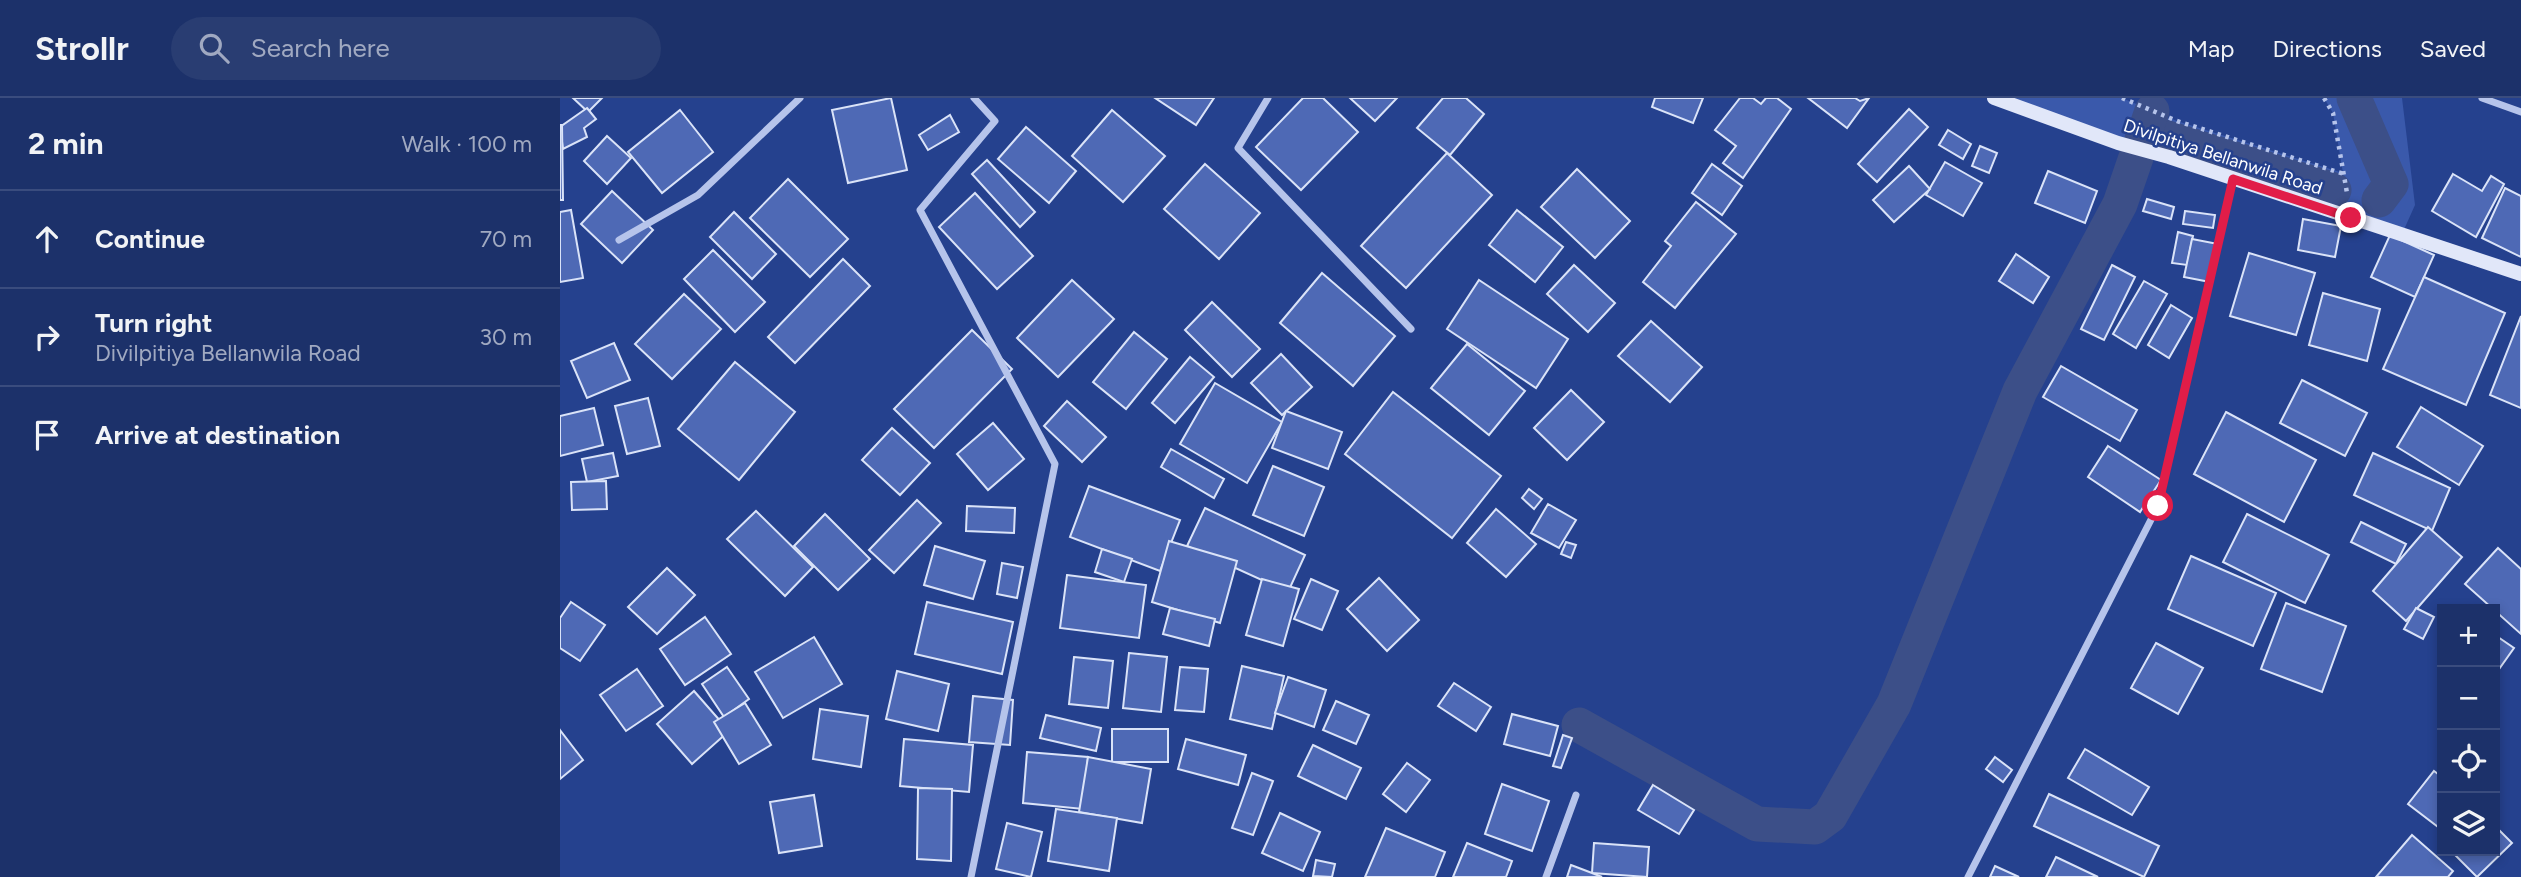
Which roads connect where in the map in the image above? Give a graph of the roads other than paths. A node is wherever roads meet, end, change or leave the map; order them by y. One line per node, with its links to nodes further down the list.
1 (800, 98): 8 (street)
2 (974, 98): 12 (street)
3 (1268, 98): 10 (street)
4 (1994, 98): 7 (street, Divilpitiya Bellanwila Road)
5 (2482, 98): 6 (street)
6 (2521, 112)
7 (2233, 179): 9 (street, Divilpitiya Bellanwila Road); 14 (street)
8 (620, 240)
9 (2521, 274)
10 (1411, 329)
11 (1576, 795): 13 (street)
12 (971, 877)
13 (1546, 877)
14 (1968, 877)

